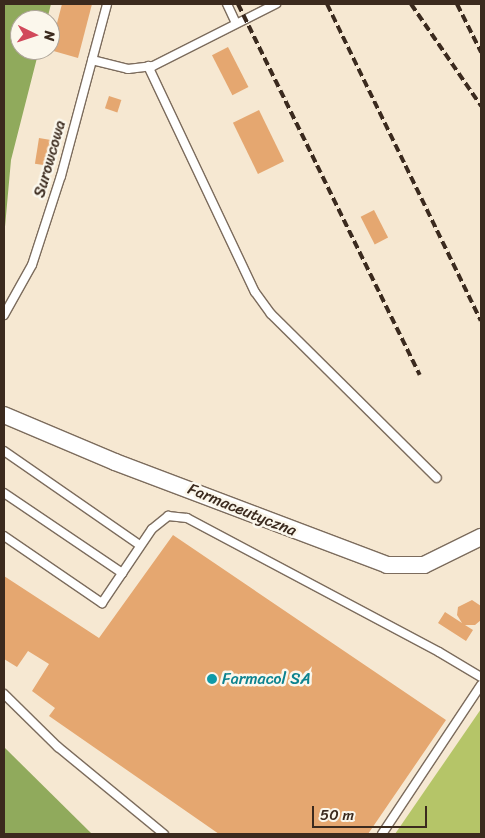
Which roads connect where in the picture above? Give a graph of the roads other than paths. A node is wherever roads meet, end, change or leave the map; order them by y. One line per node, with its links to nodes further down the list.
1 (107, 4): 5 (lane, Surowcowa)
2 (228, 4): 4 (lane)
3 (276, 4): 4 (lane)
4 (236, 23): 6 (lane)
5 (92, 60): 6 (lane); 7 (lane, Surowcowa)
6 (148, 66): 10 (lane)
7 (4, 315)
8 (4, 415): 13 (street, Farmaceutyczna)
9 (4, 451): 14 (lane)
10 (437, 478)
11 (4, 493): 15 (lane)
12 (4, 536): 15 (lane)
13 (481, 537)
14 (140, 545): 15 (lane); 16 (lane)
15 (122, 573)
16 (481, 677)
17 (481, 685): 20 (lane)
18 (4, 694): 19 (lane)
19 (164, 834)
20 (382, 834)

